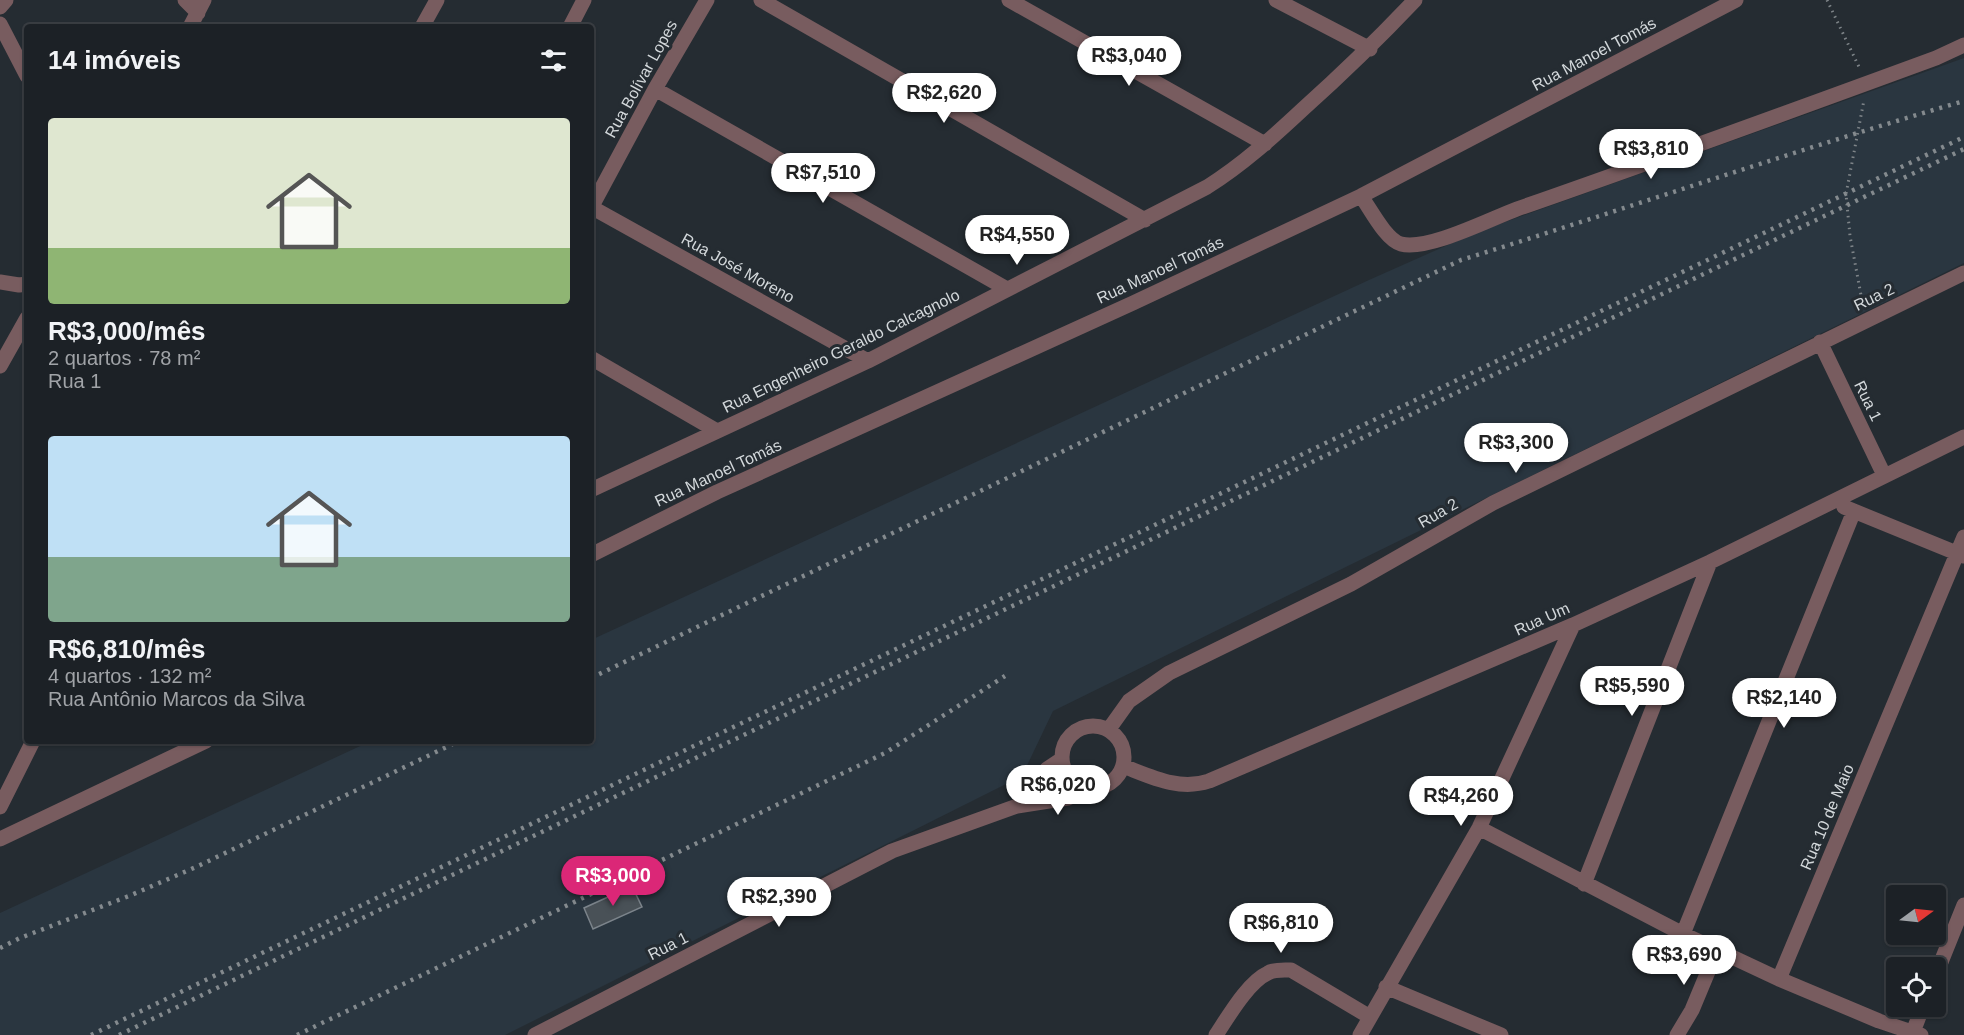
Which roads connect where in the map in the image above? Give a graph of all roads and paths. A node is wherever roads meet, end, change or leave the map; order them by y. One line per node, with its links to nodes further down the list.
1 (6, 0): 13 (street)
2 (185, 0): 12 (street)
3 (437, 0): 16 (street)
4 (707, 0): 22 (street, Rua Bolívar Lopes)
5 (761, 0): 27 (street)
6 (1009, 0): 23 (street)
7 (1276, 0): 19 (street)
8 (1415, 0): 19 (street, Rua Engenheiro Geraldo Calcagnolo)
9 (1736, 0): 24 (street, Rua Manoel Tomás)
10 (1827, 0): 21 (path)
11 (580, 2): 17 (street)
12 (201, 6): 15 (street)
13 (0, 7)
14 (0, 24): 20 (street)
15 (192, 24)
16 (424, 24)
17 (571, 24)
18 (1964, 45): 21 (street)
19 (1370, 49): 23 (street, Rua Engenheiro Geraldo Calcagnolo)
20 (24, 70)
21 (1867, 84): 24 (street); 32 (path)
22 (655, 89): 25 (street, Rua Bolívar Lopes); 31 (street)
23 (1265, 144): 27 (street, Rua Engenheiro Geraldo Calcagnolo)
24 (1361, 196): 45 (street, Rua Manoel Tomás)
25 (594, 202)
26 (594, 210): 36 (street, Rua José Moreno)
27 (1145, 220): 31 (street, Rua Engenheiro Geraldo Calcagnolo)
28 (1964, 273): 32 (street, Rua 2)
29 (0, 282): 30 (street)
30 (24, 287)
31 (1007, 289): 36 (street, Rua Engenheiro Geraldo Calcagnolo)
32 (1868, 320): 34 (street, Rua 2)
33 (24, 323): 37 (street)
34 (1820, 342): 40 (street, Rua 1); 49 (street, Rua 2)
35 (594, 360): 38 (street)
36 (868, 361): 38 (street, Rua Engenheiro Geraldo Calcagnolo)
37 (0, 366)
38 (717, 431): 41 (street, Rua Engenheiro Geraldo Calcagnolo)
39 (1964, 437): 40 (street, Rua Um)
40 (1884, 475): 42 (street, Rua Um)
41 (594, 489)
42 (1833, 503): 43 (street); 47 (street, Rua Um)
43 (1854, 511): 46 (street); 61 (street)
44 (1964, 537): 46 (street, Rua 10 de Maio)
45 (594, 554)
46 (1961, 555): 64 (street, Rua 10 de Maio)
47 (1710, 562): 48 (street, Rua Um); 59 (street)
48 (1573, 625): 53 (street, Rua Um); 57 (street)
49 (1108, 729): 52 (street); 53 (street)
50 (32, 744): 56 (street)
51 (200, 744): 58 (street)
52 (1062, 759): 54 (street); 55 (street)
53 (1123, 766): 54 (street)
54 (1088, 788): 55 (street, Rua 1)
55 (1017, 806): 70 (street, Rua 1)
56 (0, 807)
57 (1479, 828): 59 (street); 65 (street)
58 (0, 839)
59 (1584, 884): 61 (street)
60 (1964, 905): 63 (street)
61 (1683, 934): 62 (street)
62 (1718, 950): 64 (street); 73 (street)
63 (1943, 957)
64 (1779, 978): 68 (street)
65 (1386, 987): 66 (street); 69 (street)
66 (1370, 1017): 71 (street); 72 (street)
67 (1921, 1017): 68 (street)
68 (1917, 1033)
69 (1497, 1034)
70 (535, 1035)
71 (1216, 1035)
72 (1360, 1035)
73 (1677, 1035)

